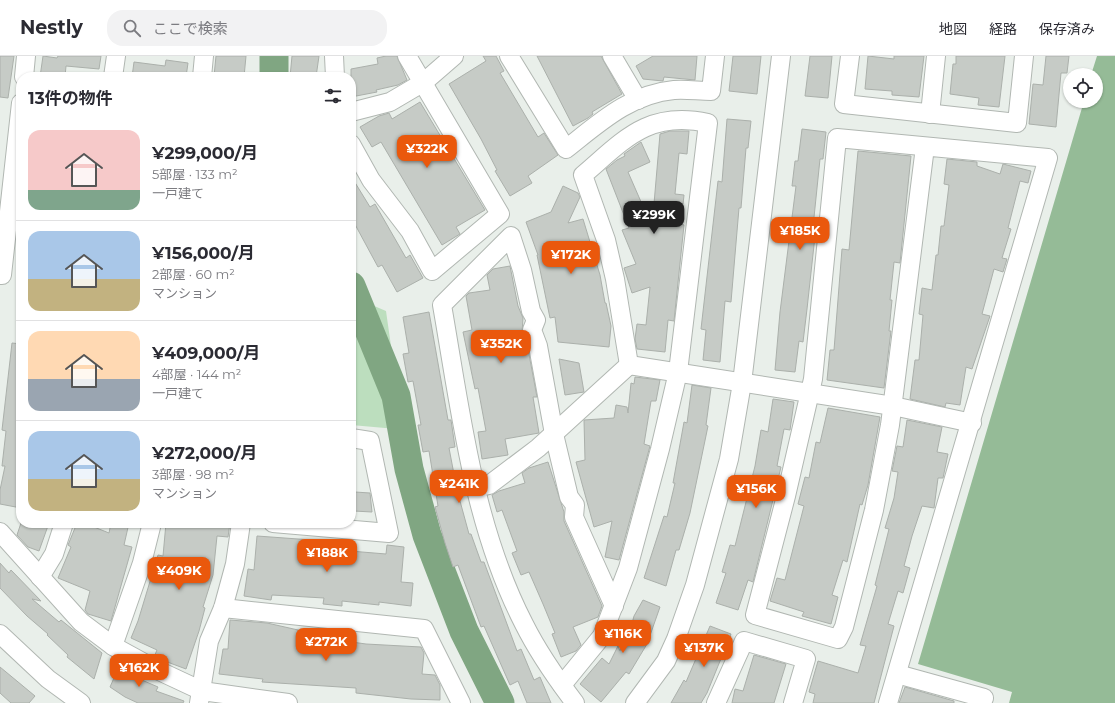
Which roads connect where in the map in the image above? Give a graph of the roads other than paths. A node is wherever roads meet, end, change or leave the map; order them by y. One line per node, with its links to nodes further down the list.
1 (26, 56): 14 (street)
2 (116, 56): 15 (street)
3 (204, 56): 16 (street)
4 (334, 56): 17 (street)
5 (407, 56): 18 (street)
6 (454, 56): 18 (street)
7 (509, 56): 19 (street)
8 (612, 56): 19 (street)
9 (715, 56): 19 (street)
10 (781, 56): 28 (street)
11 (850, 56): 21 (street)
12 (936, 56): 21 (street)
13 (1024, 56): 21 (street)
14 (24, 72)
15 (114, 72)
16 (202, 72)
17 (335, 72)
18 (424, 82): 20 (street); 24 (street)
19 (638, 100)
20 (356, 111)
21 (930, 114)
22 (925, 147): 29 (street); 30 (street); 31 (street)
23 (16, 148): 25 (street)
24 (356, 153)
25 (0, 275)
26 (630, 365): 27 (street); 27 (street); 32 (street)
27 (678, 372): 28 (street); 41 (street)
28 (742, 383): 29 (street); 52 (street)
29 (811, 393): 30 (street); 30 (street)
30 (893, 406): 31 (street)
31 (972, 423): 45 (street)
32 (554, 434): 34 (street); 34 (street); 41 (street)
33 (356, 439): 38 (street)
34 (475, 488): 46 (street)
35 (62, 528): 40 (street)
36 (151, 528): 44 (street)
37 (240, 528): 42 (street)
38 (331, 528)
39 (0, 532): 40 (street)
40 (40, 577): 44 (street)
41 (614, 606): 46 (street)
42 (223, 608): 47 (street); 50 (street)
43 (2, 640): 48 (street)
44 (113, 646): 47 (street)
45 (897, 674): 55 (street); 56 (street)
46 (562, 685): 51 (street)
47 (201, 697): 49 (street)
48 (81, 703)
49 (288, 703)
50 (461, 703)
51 (575, 703)
52 (635, 703)
53 (716, 703): 54 (street)
54 (793, 703)
55 (888, 703)
56 (982, 703)

